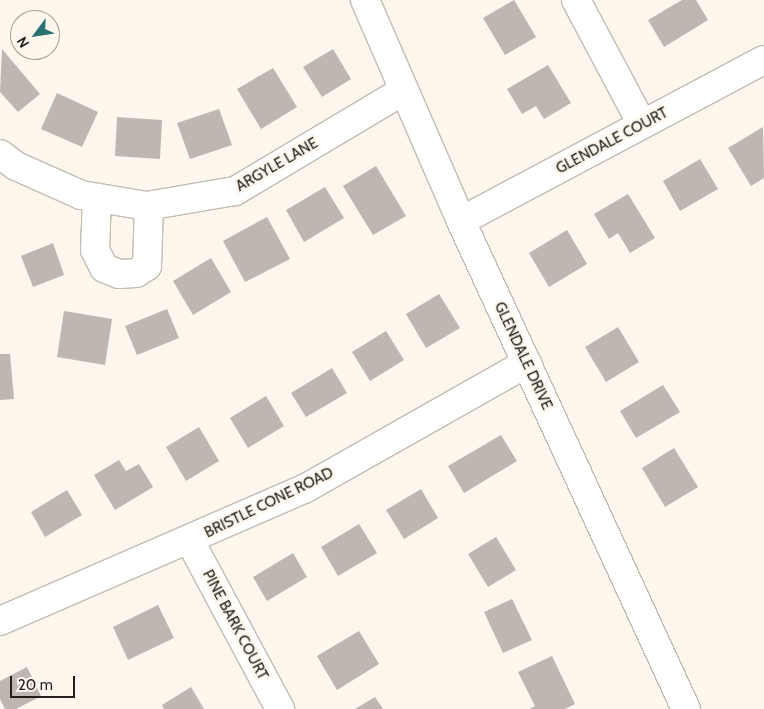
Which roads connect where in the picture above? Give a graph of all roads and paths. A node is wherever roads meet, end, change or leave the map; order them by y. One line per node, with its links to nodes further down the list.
1 (365, 0): 4 (street, GLENDALE DRIVE)
2 (576, 0): 5 (street)
3 (764, 60): 5 (street, GLENDALE COURT)
4 (403, 91): 8 (street, ARGYLE LANE); 9 (street, GLENDALE DRIVE)
5 (642, 124): 9 (street, GLENDALE COURT)
6 (0, 154): 7 (street, ARGYLE LANE)
7 (96, 198): 8 (street, ARGYLE LANE); 8 (street)
8 (149, 206)
9 (461, 221): 10 (street, GLENDALE DRIVE)
10 (527, 364): 11 (street, BRISTLE CONE ROAD); 14 (street, GLENDALE DRIVE)
11 (190, 542): 12 (street, BRISTLE CONE ROAD); 13 (street, PINE BARK COURT)
12 (0, 621)
13 (280, 709)
14 (686, 709)

